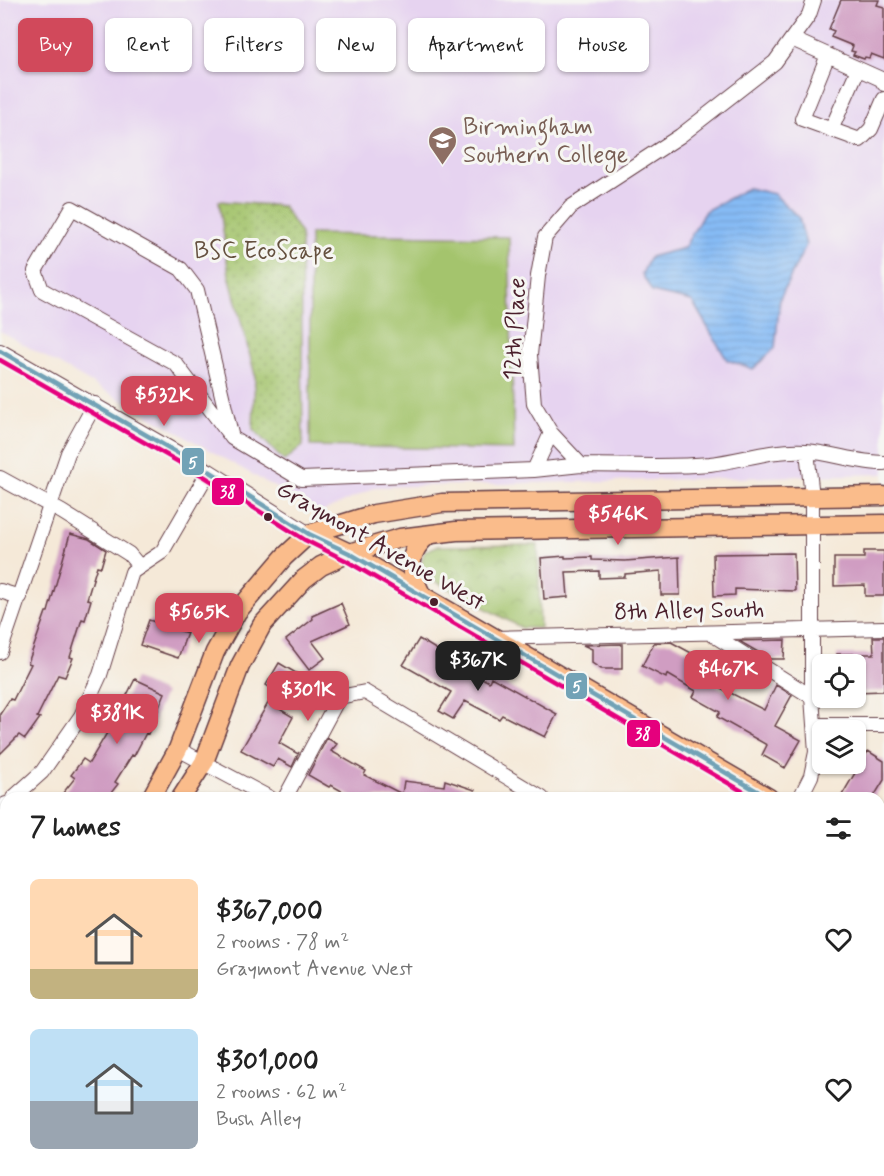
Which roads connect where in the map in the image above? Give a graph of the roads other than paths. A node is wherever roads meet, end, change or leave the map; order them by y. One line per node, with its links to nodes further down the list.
1 (814, 0): 2 (street, 12th Place)
2 (792, 39): 3 (street); 10 (street, 12th Place)
3 (828, 55): 4 (street); 7 (street)
4 (858, 69): 5 (street); 7 (street)
5 (884, 84)
6 (884, 99): 7 (street)
7 (831, 130)
8 (0, 351): 9 (street, Graymont Avenue West)
9 (95, 405): 15 (street, Graymont Avenue West); 20 (street)
10 (551, 433): 14 (street, 12th Place); 16 (street)
11 (232, 438): 11 (street); 16 (street)
12 (807, 451): 13 (street); 14 (street); 19 (street)
13 (884, 463)
14 (581, 465): 16 (street)
15 (209, 471): 23 (street, Graymont Avenue West); 26 (street)
16 (534, 471)
17 (0, 478): 20 (street)
18 (884, 496): 19 (main road)
19 (812, 497): 22 (street); 23 (main road)
20 (49, 506): 26 (street); 29 (street)
21 (884, 524): 22 (main road)
22 (812, 525): 24 (main road); 31 (street)
23 (309, 534): 25 (main road, Graymont Avenue West); 39 (main road)
24 (428, 535): 25 (main road); 28 (main road)
25 (349, 553): 28 (main road, Graymont Avenue West); 40 (main road)
26 (139, 566): 42 (street)
27 (0, 591): 29 (street)
28 (421, 594): 33 (main road, Graymont Avenue West)
29 (20, 597): 34 (street)
30 (884, 628): 31 (street, 8th Alley South)
31 (812, 630): 32 (street, 8th Alley South); 35 (street)
32 (709, 632): 33 (street, 8th Alley South); 36 (street)
33 (494, 638): 48 (main road, Graymont Avenue West)
34 (0, 652)
35 (812, 654)
36 (812, 697)
37 (866, 725): 38 (street)
38 (884, 725)
39 (178, 749): 40 (street); 43 (main road)
40 (204, 762): 44 (main road); 45 (street)
41 (812, 771): 49 (street)
42 (20, 792)
43 (154, 792)
44 (185, 792)
45 (259, 792)
46 (288, 792): 47 (street)
47 (532, 792)
48 (759, 792)
49 (803, 792)

